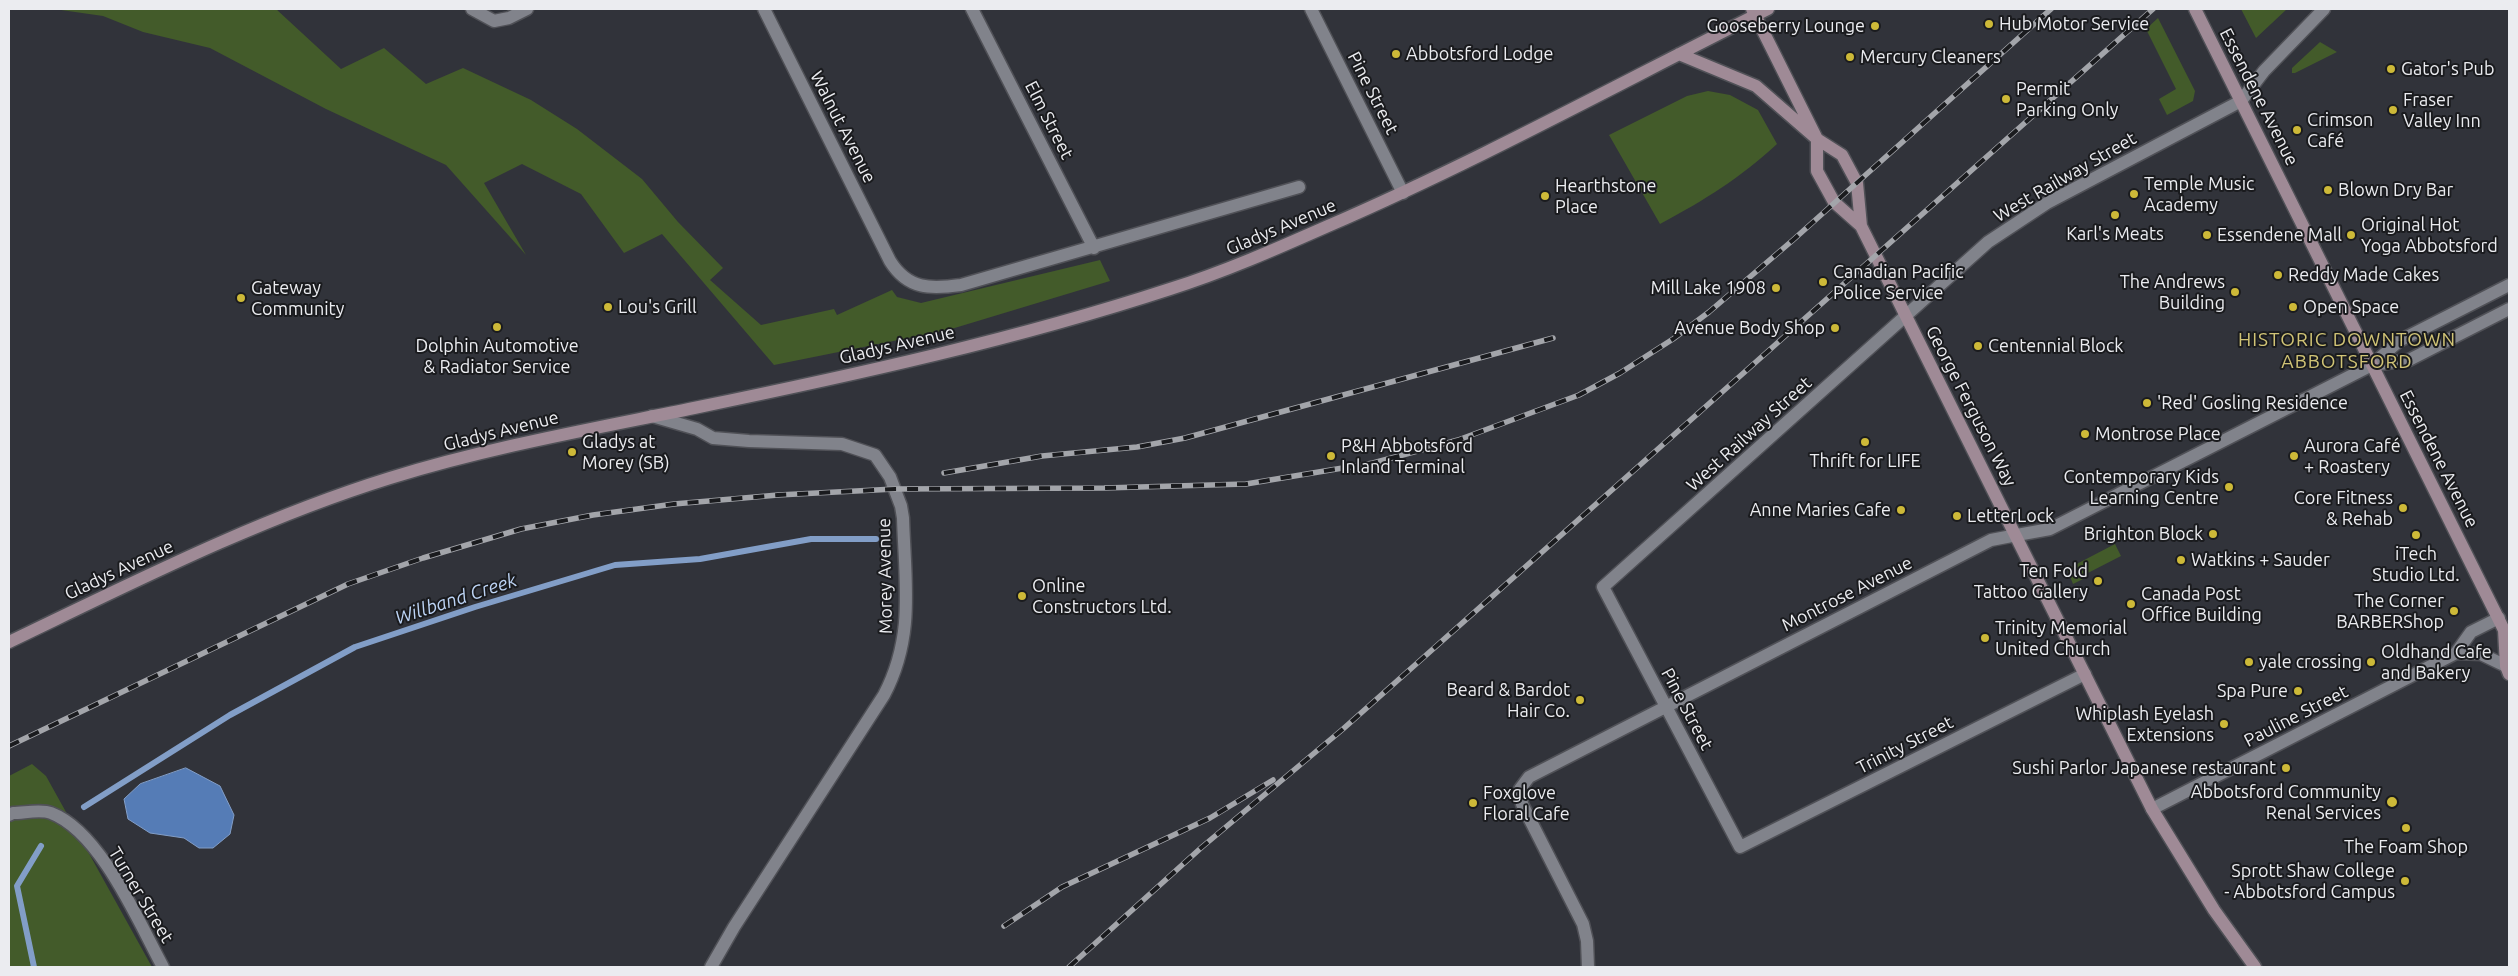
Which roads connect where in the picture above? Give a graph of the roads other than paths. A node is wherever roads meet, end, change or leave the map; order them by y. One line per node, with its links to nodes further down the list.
1 (472, 9): 2 (street)
2 (527, 9)
3 (764, 9): 17 (street, Walnut Avenue)
4 (972, 9): 16 (street, Elm Street)
5 (1311, 9): 14 (street, Pine Street)
6 (1768, 9): 9 (main road, Gladys Avenue)
7 (2195, 9): 11 (main road, Essendene Avenue)
8 (2324, 9): 11 (street, West Railway Street)
9 (1754, 12): 10 (main road, Gladys Avenue); 12 (main road, George Ferguson Way)
10 (1679, 54): 12 (main road); 14 (main road, Gladys Avenue)
11 (2241, 101): 20 (street, West Railway Street); 21 (main road, Essendene Avenue)
12 (1817, 139): 15 (main road, George Ferguson Way); 15 (main road, George Ferguson Way)
13 (1299, 188): 16 (street, Gladys Avenue)
14 (1403, 193): 22 (main road, Gladys Avenue)
15 (1861, 226): 20 (main road, George Ferguson Way)
16 (1094, 248): 17 (street, Gladys Avenue)
17 (890, 261)
18 (2509, 285): 21 (street, Montrose Avenue)
19 (2509, 309): 21 (street, Montrose Avenue)
20 (1906, 317): 23 (main road, George Ferguson Way); 24 (street, West Railway Street)
21 (2372, 365): 23 (street, Montrose Avenue); 25 (main road, Essendene Avenue)
22 (652, 416): 27 (main road, Gladys Avenue); 36 (street, Morey Avenue)
23 (2017, 535): 30 (main road, George Ferguson Way); 31 (street, Montrose Avenue)
24 (1603, 587): 31 (street, Pine Street)
25 (2499, 618): 26 (main road, Essendene Avenue); 28 (street, Pauline Street)
26 (2507, 633): 29 (main road, Essendene Avenue)
27 (9, 642)
28 (2456, 653): 29 (street, Pauline Street); 32 (street, Pauline Street)
29 (2508, 670)
30 (2085, 674): 32 (main road, George Ferguson Way); 34 (street, Trinity Street)
31 (1666, 707): 34 (street, Pine Street); 37 (street, Montrose Avenue)
32 (2152, 809): 38 (main road, George Ferguson Way)
33 (9, 815): 35 (street, Turner Street)
34 (1740, 847)
35 (163, 967)
36 (711, 967)
37 (1588, 967)
38 (2255, 967)

